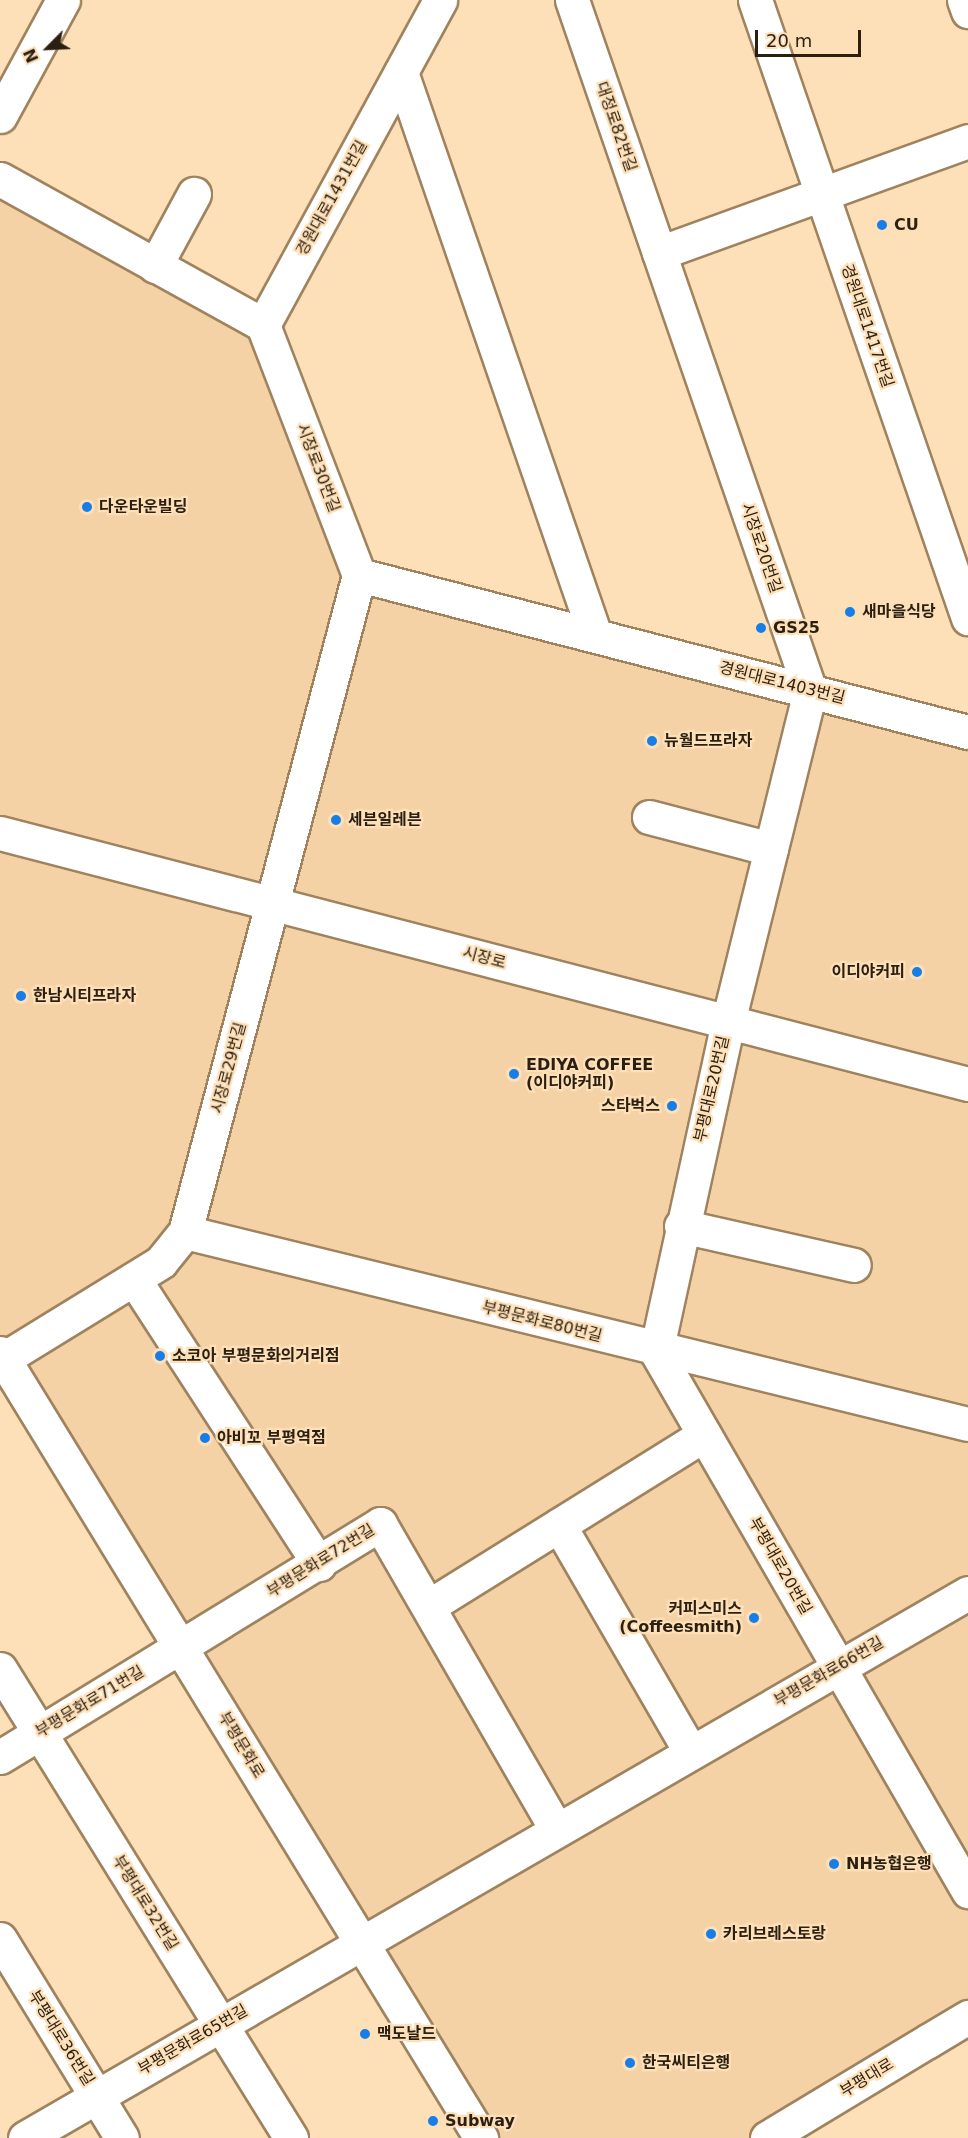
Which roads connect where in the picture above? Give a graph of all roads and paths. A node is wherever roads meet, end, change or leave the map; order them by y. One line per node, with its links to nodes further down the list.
1 (63, 0): 8 (street)
2 (440, 0): 7 (street, 경원대로1431번길)
3 (572, 0): 13 (street, 대정로82번길)
4 (754, 0): 12 (street, 경원대로1417번길)
5 (964, 0): 6 (street)
6 (968, 11)
7 (401, 72): 15 (street, 경원대로1431번길); 18 (street)
8 (0, 116)
9 (968, 141): 12 (street)
10 (0, 179): 14 (street)
11 (194, 194): 14 (street)
12 (822, 194): 13 (street); 17 (street, 경원대로1417번길)
13 (659, 253): 19 (street, 시장로20번길)
14 (155, 266): 15 (street)
15 (263, 325): 16 (street, 시장로30번길)
16 (359, 575): 18 (street, 경원대로1403번길); 24 (street)
17 (968, 618)
18 (595, 635): 19 (street, 경원대로1403번길)
19 (810, 691): 20 (street, 경원대로1403번길); 23 (street)
20 (968, 732)
21 (649, 817): 23 (street)
22 (0, 833): 24 (street, 시장로)
23 (771, 849): 25 (street)
24 (272, 904): 25 (street, 시장로); 28 (street, 시장로29번길)
25 (728, 1022): 26 (street, 시장로); 27 (street, 부평대로20번길)
26 (968, 1084)
27 (681, 1226): 29 (street); 31 (street, 부평대로20번길)
28 (185, 1232): 30 (street); 31 (street, 부평문화로80번길)
29 (854, 1265)
30 (134, 1279): 32 (street); 36 (street)
31 (656, 1351): 33 (street, 부평문화로80번길); 34 (street, 부평대로20번길)
32 (1, 1357): 39 (street, 부평문화로)
33 (968, 1424)
34 (704, 1435): 35 (street); 40 (street, 부평대로20번길)
35 (559, 1525): 38 (street); 43 (street)
36 (319, 1564): 38 (street, 부평문화로72번길); 39 (street, 부평문화로72번길)
37 (968, 1593): 40 (street, 부평문화로66번길)
38 (429, 1606): 45 (street, 부평문화로72번길)
39 (181, 1647): 42 (street, 부평문화로71번길); 48 (street, 부평문화로)
40 (838, 1667): 43 (street, 부평문화로66번길); 46 (street, 부평대로20번길)
41 (0, 1669): 42 (street, 부평대로32번길)
42 (40, 1733): 44 (street, 부평문화로71번길); 50 (street, 부평대로32번길)
43 (690, 1751): 45 (street, 부평문화로66번길)
44 (0, 1757)
45 (556, 1829): 48 (street, 부평문화로66번길)
46 (968, 1892)
47 (0, 1939): 51 (street, 부평대로36번길)
48 (361, 1942): 50 (street, 부평문화로65번길); 55 (street, 부평문화로)
49 (968, 2018): 56 (street, 부평대로)
50 (220, 2024): 51 (street, 부평문화로65번길); 54 (street, 부평대로32번길)
51 (96, 2096): 52 (street, 부평문화로65번길); 53 (street, 부평대로36번길)
52 (25, 2138)
53 (122, 2138)
54 (291, 2138)
55 (481, 2138)
56 (767, 2138)

